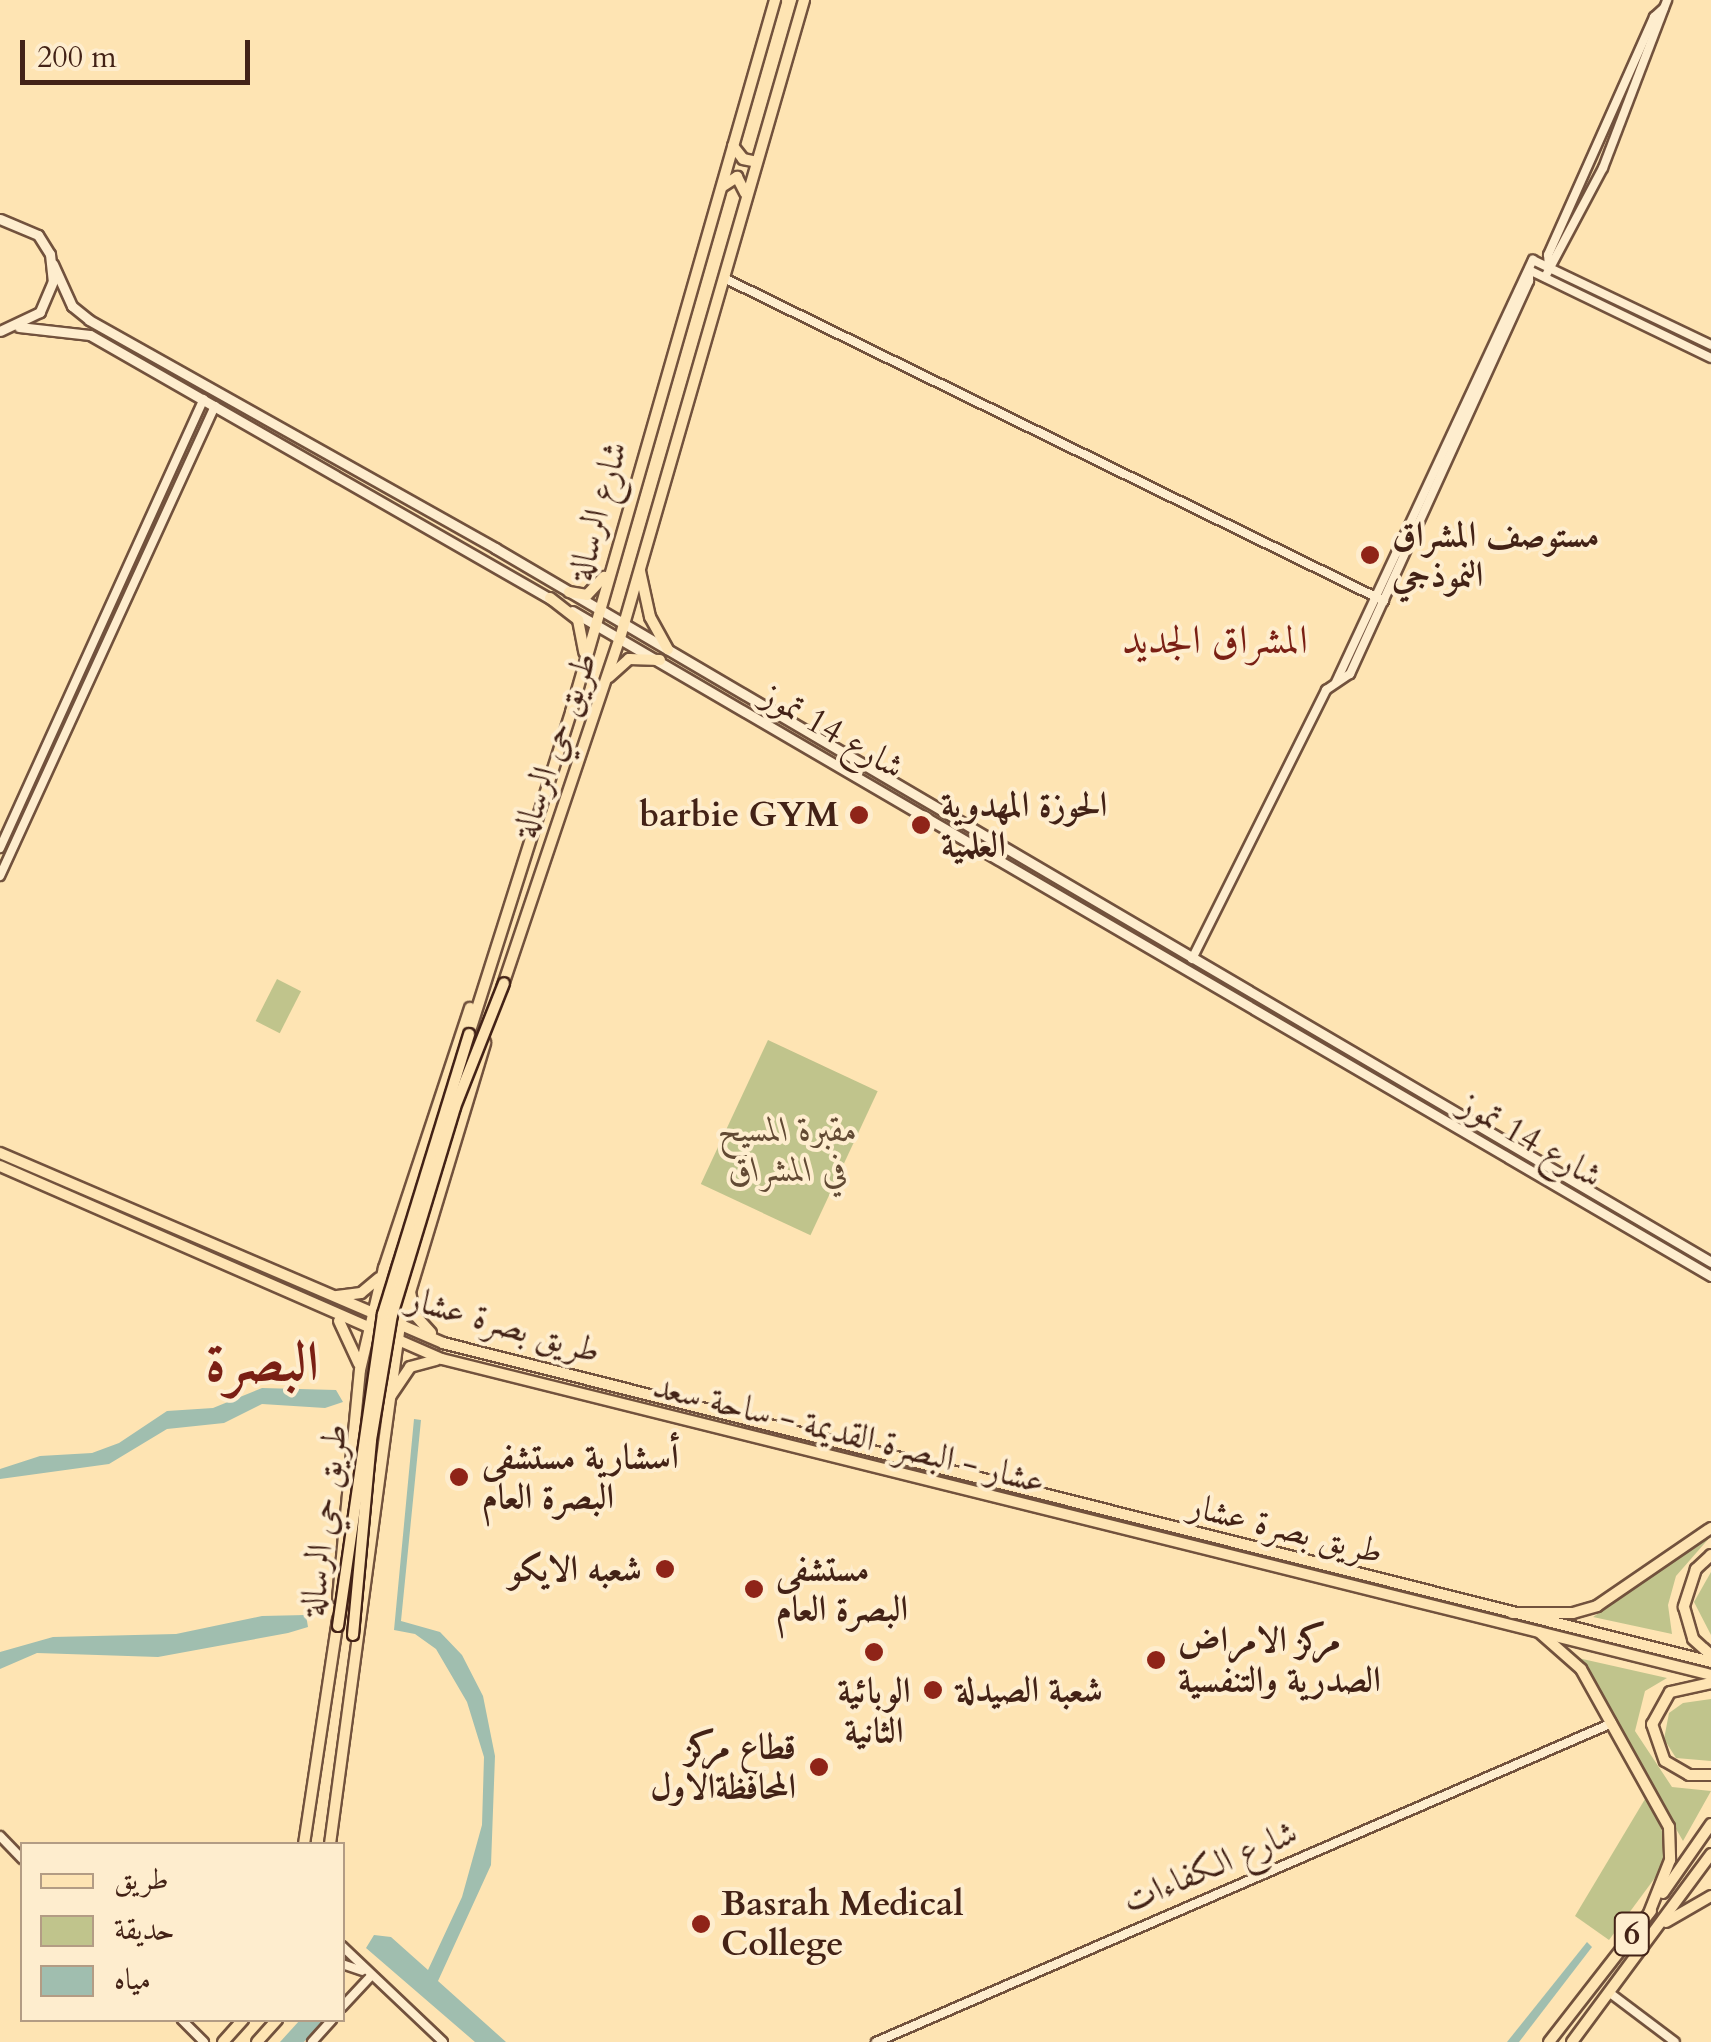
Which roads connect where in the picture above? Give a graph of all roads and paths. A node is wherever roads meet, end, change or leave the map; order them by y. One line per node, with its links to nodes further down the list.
1 (775, 0): 4 (main road, شارع الرسالة)
2 (804, 0): 5 (main road, شارع الرسالة)
3 (1665, 4): 11 (street)
4 (732, 146): 5 (main road); 6 (main road, شارع الرسالة)
5 (757, 162): 7 (main road, شارع الرسالة)
6 (718, 196): 7 (main road); 19 (main road, شارع الرسالة)
7 (745, 204): 12 (main road, شارع الرسالة)
8 (0, 218): 9 (main road, شارع 14 تموز)
9 (53, 264): 13 (main road); 21 (main road, شارع 14 تموز)
10 (1531, 265): 11 (street); 22 (street); 24 (street)
11 (1547, 273): 15 (street); 16 (street)
12 (724, 278): 20 (main road, شارع الرسالة); 22 (street)
13 (19, 327): 14 (main road, شارع 14 تموز); 17 (main road, شارع 14 تموز)
14 (0, 331)
15 (1711, 345)
16 (1711, 358)
17 (204, 400): 18 (main road, شارع 14 تموز); 34 (street)
18 (215, 406): 23 (main road, شارع 14 تموز); 35 (street)
19 (612, 564): 21 (main road); 25 (main road, شارع الرسالة)
20 (640, 568): 26 (main road, شارع الرسالة); 29 (main road)
21 (569, 592): 25 (main road, شارع 14 تموز)
22 (1371, 595): 24 (street); 33 (street)
23 (550, 598): 27 (main road, شارع 14 تموز); 31 (main road)
24 (1384, 601): 33 (street)
25 (600, 609): 26 (main road, شارع 14 تموز); 27 (main road, شارع الرسالة)
26 (624, 623): 28 (main road, شارع الرسالة); 29 (main road, شارع 14 تموز)
27 (595, 625): 28 (main road, شارع 14 تموز); 31 (main road, شارع الرسالة)
28 (620, 638): 30 (main road, شارع 14 تموز); 32 (main road, طريق حي الرسالة)
29 (668, 649): 36 (main road, شارع 14 تموز)
30 (660, 660): 32 (main road); 44 (main road, شارع 14 تموز)
31 (582, 672): 37 (main road, شارع الرسالة)
32 (606, 682): 38 (main road, طريق حي الرسالة)
33 (1336, 682): 36 (street)
34 (0, 848)
35 (0, 876)
36 (1192, 958): 42 (main road, شارع 14 تموز)
37 (482, 979): 39 (main road, شارع الرسالة); 43 (main road)
38 (504, 983): 45 (main road, طريق حي الرسالة); 61 (main road, طريق حي الرسالة, bridge)
39 (469, 1034): 59 (main road, طريق حي الرسالة, bridge)
40 (0, 1153): 46 (main road, طريق بصرة عشار)
41 (0, 1166): 48 (main road, عشار - البصرة القديمة - ساحة سعد)
42 (1711, 1262)
43 (384, 1268): 46 (main road); 47 (main road)
44 (1711, 1276)
45 (410, 1278): 49 (main road, طريق حي الرسالة); 51 (main road)
46 (328, 1294): 47 (main road, طريق بصرة عشار)
47 (373, 1313): 49 (main road, طريق بصرة عشار); 50 (main road)
48 (332, 1314): 50 (main road, عشار - البصرة القديمة - ساحة سعد); 54 (main road)
49 (400, 1325): 51 (main road, طريق بصرة عشار); 52 (main road, طريق حي الرسالة)
50 (368, 1332): 52 (main road, عشار - البصرة القديمة - ساحة سعد); 54 (main road)
51 (444, 1343): 58 (main road, طريق بصرة عشار)
52 (396, 1344): 53 (main road, عشار - البصرة القديمة - ساحة سعد); 55 (main road, طريق حي الرسالة)
53 (442, 1359): 55 (main road); 60 (main road, عشار - البصرة القديمة - ساحة سعد)
54 (360, 1370): 59 (main road)
55 (386, 1402): 61 (main road, طريق حي الرسالة)
56 (1711, 1528): 58 (main road)
57 (1711, 1555): 62 (main road)
58 (1512, 1612): 62 (main road, طريق بصرة عشار)
59 (338, 1626): 68 (main road, طريق حي الرسالة)
60 (1539, 1632): 63 (main road, عشار - البصرة القديمة - ساحة سعد); 64 (main road)
61 (353, 1635): 69 (main road, طريق حي الرسالة)
62 (1711, 1659)
63 (1711, 1679): 65 (main road)
64 (1612, 1723): 73 (main road); 89 (street, شارع الكفاءات)
65 (1711, 1775)
66 (1711, 1824): 73 (main road, 6)
67 (0, 1836): 71 (street)
68 (304, 1842)
69 (330, 1842)
70 (1711, 1854): 74 (main road, 6)
71 (20, 1857)
72 (1711, 1896): 74 (main road)
73 (1650, 1913): 90 (main road, 6)
74 (1660, 1925): 78 (main road, 6)
75 (345, 1949): 77 (street)
76 (345, 1965): 77 (street)
77 (370, 1976): 79 (street); 88 (street)
78 (1610, 1993): 91 (main road, 6); 92 (street)
79 (345, 2004)
80 (184, 2022): 84 (street)
81 (241, 2022): 85 (main road)
82 (275, 2022): 86 (main road)
83 (330, 2022): 87 (street)
84 (204, 2042)
85 (223, 2042)
86 (257, 2042)
87 (312, 2042)
88 (443, 2042)
89 (876, 2042)
90 (1549, 2042)
91 (1572, 2042)
92 (1675, 2042)

